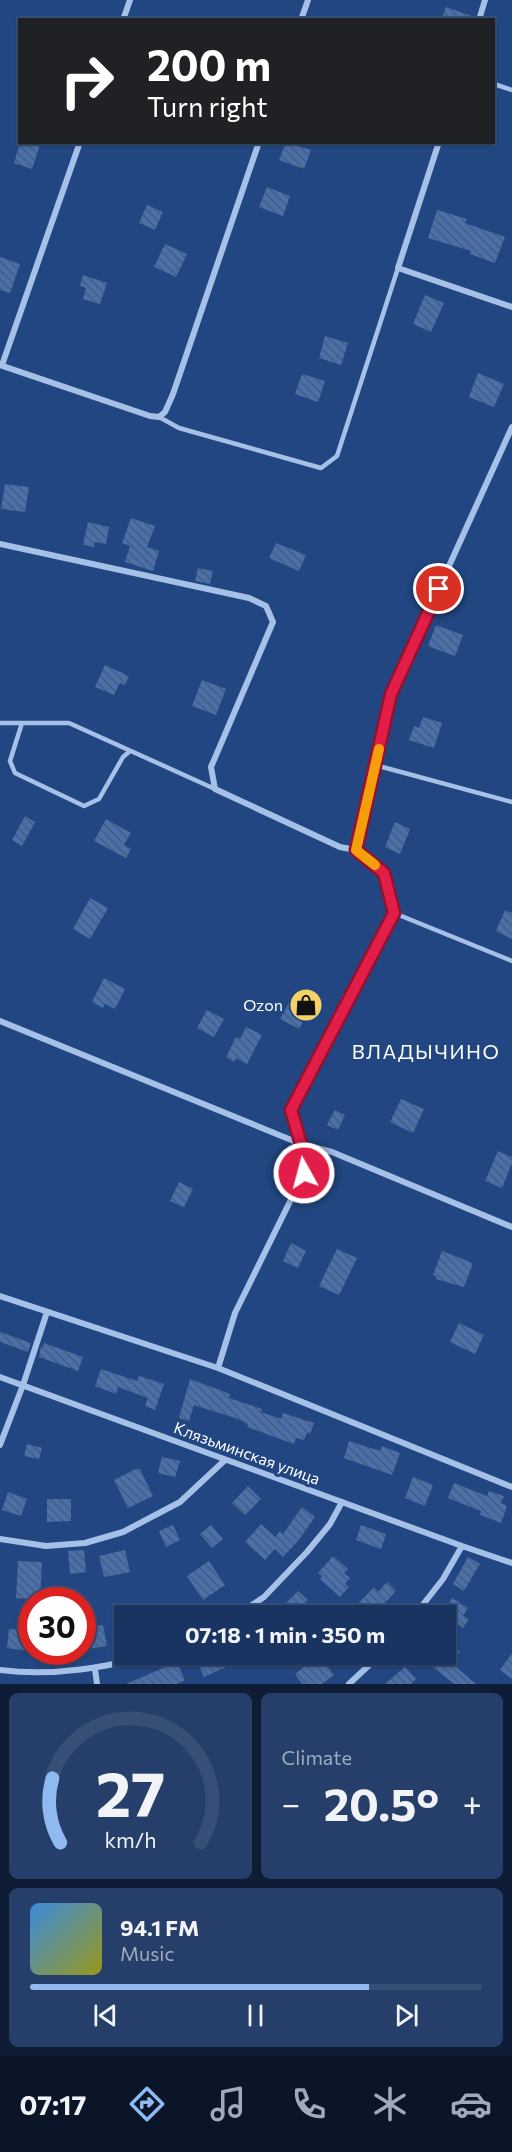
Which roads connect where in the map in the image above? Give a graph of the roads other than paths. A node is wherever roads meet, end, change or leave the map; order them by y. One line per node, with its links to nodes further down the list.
1 (130, 0): 4 (street)
2 (308, 0): 5 (street)
3 (485, 0): 6 (street)
4 (124, 18)
5 (302, 18)
6 (480, 18)
7 (495, 84): 8 (lane)
8 (512, 90)
9 (79, 144): 14 (street)
10 (258, 144): 15 (street)
11 (438, 144): 12 (street)
12 (399, 268): 13 (street); 15 (lane)
13 (512, 307)
14 (1, 365): 15 (street)
15 (159, 417)
16 (512, 427): 17 (street)
17 (509, 443): 22 (street)
18 (0, 544): 23 (street)
19 (0, 723): 20 (lane)
20 (22, 723): 21 (lane); 21 (lane)
21 (130, 751): 23 (lane)
22 (375, 765): 24 (lane); 25 (street)
23 (215, 789): 25 (street)
24 (512, 802)
25 (356, 850): 26 (street)
26 (394, 913): 27 (lane); 29 (street)
27 (512, 961)
28 (0, 1021): 29 (street)
29 (301, 1144): 30 (street); 33 (street)
30 (512, 1227)
31 (0, 1296): 32 (street)
32 (47, 1312): 33 (street); 35 (street)
33 (219, 1368): 38 (street)
34 (0, 1377): 35 (street, Клязьминская улица)
35 (23, 1385): 36 (street); 37 (street, Клязьминская улица)
36 (0, 1445)
37 (225, 1460): 39 (street, Клязьминская улица); 40 (street)
38 (512, 1487)
39 (342, 1502): 41 (street, Клязьминская улица); 43 (street)
40 (0, 1539)
41 (462, 1546): 42 (street, Клязьминская улица); 44 (street)
42 (512, 1563)
43 (252, 1605)
44 (423, 1605)
45 (114, 1665): 47 (street)
46 (369, 1665): 50 (street)
47 (95, 1669): 48 (street); 49 (street)
48 (0, 1670)
49 (97, 1684)
50 (349, 1684)

